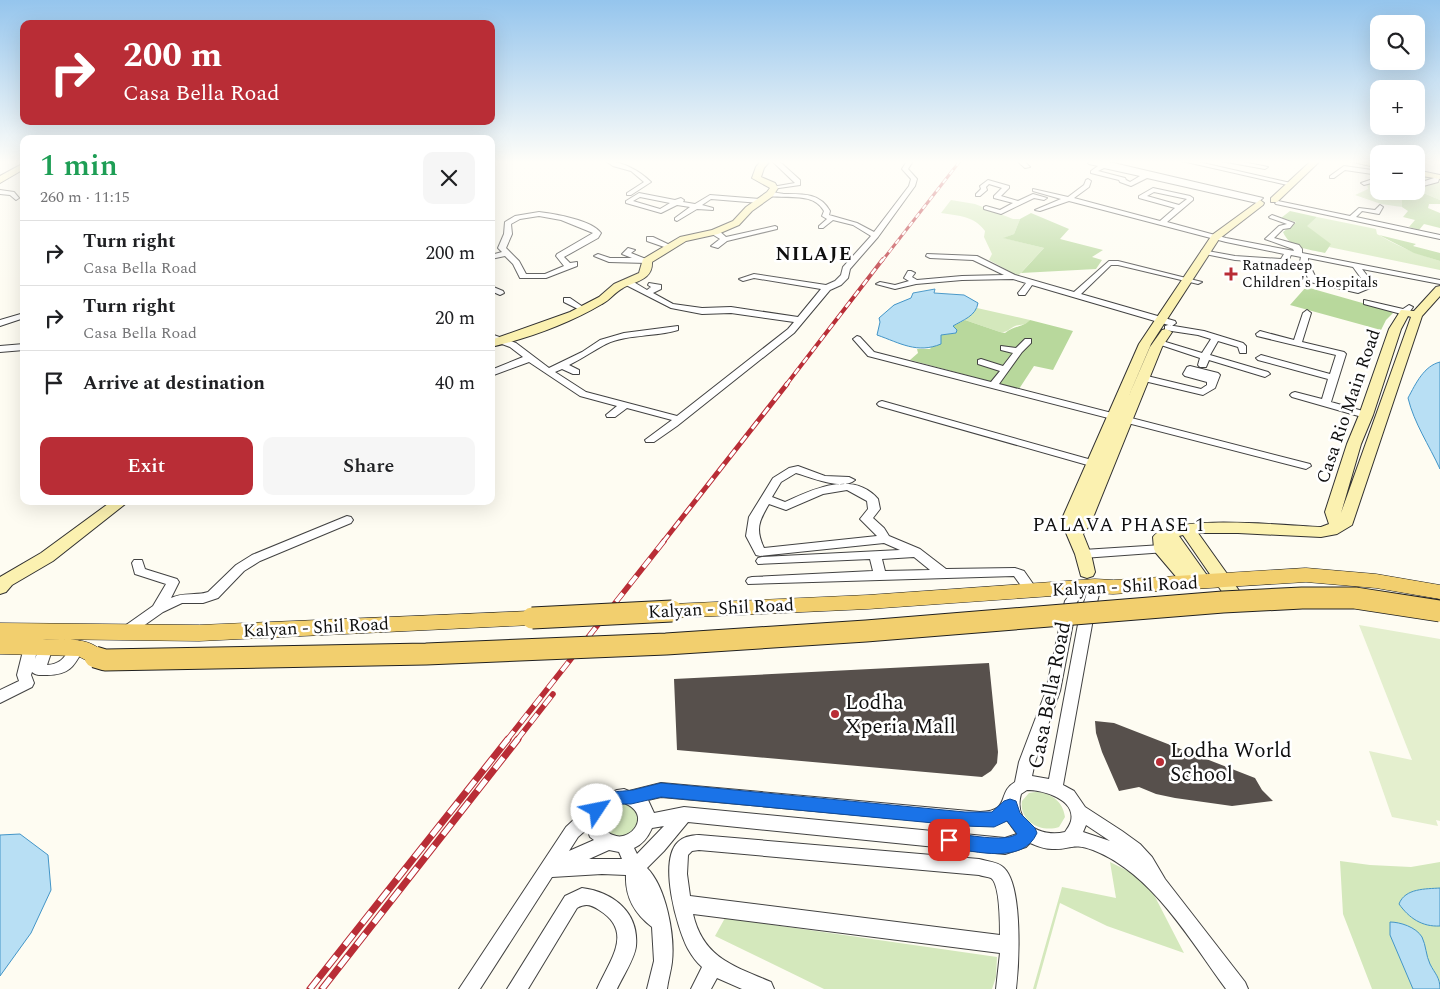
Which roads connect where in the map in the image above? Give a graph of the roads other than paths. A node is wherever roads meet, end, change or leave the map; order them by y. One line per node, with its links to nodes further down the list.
1 (645, 207): 2 (street)
2 (672, 207)
3 (696, 207): 22 (street)
4 (705, 207): 17 (street)
5 (752, 207): 27 (street)
6 (825, 207): 20 (street)
7 (896, 207): 28 (street)
8 (990, 207): 9 (street)
9 (1011, 207)
10 (1046, 207): 18 (street)
11 (1104, 207): 23 (street)
12 (1178, 207): 16 (street)
13 (1259, 207): 31 (street)
14 (1297, 207): 21 (street)
15 (1380, 207): 21 (street)
16 (1181, 208): 23 (street)
17 (711, 209)
18 (1038, 210)
19 (1272, 217): 42 (street)
20 (832, 218): 24 (street); 28 (street)
21 (1352, 218): 32 (street)
22 (677, 219)
23 (1162, 223): 31 (street)
24 (821, 227)
25 (775, 228): 30 (street)
26 (1380, 228): 32 (street)
27 (715, 232): 30 (street); 34 (street)
28 (875, 235): 55 (street)
29 (650, 239): 34 (street)
30 (725, 239): 33 (street)
31 (1221, 239): 37 (street); 38 (street)
32 (1440, 239)
33 (716, 246)
34 (670, 247): 43 (street)
35 (631, 250): 43 (street)
36 (507, 253): 36 (street); 39 (street)
37 (1210, 253): 38 (street); 48 (street)
38 (1288, 253): 42 (street)
39 (495, 256)
40 (598, 256): 43 (street)
41 (930, 256): 46 (street)
42 (1301, 256): 44 (street); 44 (street)
43 (647, 261): 49 (street)
44 (1357, 267): 51 (street)
45 (911, 273): 50 (street)
46 (1013, 277): 50 (street); 52 (street)
47 (743, 279): 55 (street)
48 (1193, 280): 61 (street); 70 (street)
49 (629, 282): 59 (street); 64 (street)
50 (916, 282): 54 (street)
51 (1440, 282): 56 (street, Casa Rio Main Road)
52 (1030, 283): 60 (street); 61 (street)
53 (652, 285): 59 (street)
54 (881, 286)
55 (827, 288): 68 (street)
56 (1440, 289): 65 (street, Casa Rio Main Road)
57 (495, 290): 58 (street)
58 (500, 293)
59 (647, 293): 68 (street)
60 (1022, 293)
61 (1076, 296): 70 (street)
62 (567, 300): 64 (street)
63 (1367, 302): 65 (street)
64 (582, 309): 75 (street)
65 (1410, 311): 85 (street, Casa Rio Main Road); 86 (street, Casa Rio Main Road)
66 (1307, 313): 79 (street)
67 (20, 317): 69 (street)
68 (800, 320): 111 (street)
69 (0, 323)
70 (1167, 323): 73 (street); 78 (street); 112 (street)
71 (675, 328): 91 (street)
72 (1260, 334): 79 (street)
73 (1216, 338): 84 (street); 88 (street)
74 (857, 339): 102 (street)
75 (495, 340)
76 (495, 340): 87 (street)
77 (1028, 341): 83 (street)
78 (1159, 343): 88 (street); 99 (street)
79 (1297, 343): 101 (street)
80 (20, 347): 82 (street)
81 (1004, 348): 83 (street)
82 (0, 349)
83 (1018, 351): 93 (street)
84 (1243, 351)
85 (1388, 351): 86 (street); 110 (street, Casa Rio Main Road)
86 (1403, 355): 120 (street, Casa Rio Main Road)
87 (530, 358): 94 (street); 95 (street)
88 (1205, 358): 92 (street); 99 (street)
89 (1261, 358): 101 (street)
90 (981, 362): 93 (street)
91 (561, 365): 95 (street); 96 (street)
92 (1239, 367): 98 (street); 100 (street)
93 (1004, 369): 102 (street)
94 (495, 371)
95 (548, 372): 104 (street)
96 (576, 372)
97 (962, 372): 102 (street)
98 (1265, 374)
99 (1143, 378): 112 (street)
100 (1234, 378)
101 (1334, 378): 106 (street)
102 (995, 383): 112 (street)
103 (1295, 395): 106 (street)
104 (600, 399): 107 (street); 108 (street)
105 (882, 404): 114 (street)
106 (1325, 404): 110 (street)
107 (624, 405): 109 (street); 111 (street)
108 (591, 406)
109 (611, 415)
110 (1366, 415): 120 (street, Casa Rio Main Road)
111 (680, 419): 113 (street)
112 (1120, 419): 114 (street); 115 (street)
113 (650, 440)
114 (1100, 465): 126 (street)
115 (1306, 466)
116 (849, 480): 117 (street)
117 (766, 499): 123 (street); 128 (street)
118 (117, 505): 138 (street)
119 (347, 520): 141 (street)
120 (1337, 526): 121 (street)
121 (1187, 530): 122 (street); 137 (street)
122 (1168, 532): 124 (street); 137 (street)
123 (885, 539): 125 (street); 128 (street)
124 (1162, 549): 126 (street); 137 (street)
125 (918, 553): 127 (street); 131 (street)
126 (1083, 554): 136 (street)
127 (874, 555): 129 (street); 132 (street)
128 (761, 557): 129 (street); 134 (street)
129 (829, 557): 133 (street)
130 (138, 563): 141 (street)
131 (942, 573): 132 (street); 139 (street)
132 (880, 575): 133 (street)
133 (835, 577): 134 (street)
134 (765, 580): 135 (street)
135 (752, 581)
136 (1088, 582): 137 (main road, Kalyan - Shil Road); 139 (main road, Kalyan - Shil Road); 147 (street, Casa Bella Road); 148 (street, Casa Bella Road)
137 (1212, 586): 140 (main road, Kalyan - Shil Road)
138 (0, 588)
139 (1032, 590): 143 (main road, Kalyan - Shil Road, bridge)
140 (1434, 599): 145 (main road, bridge)
141 (158, 609): 143 (street)
142 (0, 631): 143 (main road, Kalyan - Shil Road)
143 (124, 632)
144 (0, 646): 145 (main road)
145 (38, 647): 146 (street)
146 (0, 697)
147 (1022, 784): 148 (street, Casa Bella Road); 151 (street, Casa Bella Road)
148 (1055, 787): 152 (street, Casa Bella Road)
149 (631, 797): 150 (street, Casa Bella Road); 151 (street, Casa Bella Road); 154 (street)
150 (602, 804): 157 (street); 159 (street, Casa Bella Road)
151 (1010, 806): 155 (street)
152 (1078, 811): 156 (street); 160 (street, Casa Bella Road)
153 (684, 814): 154 (street); 155 (street); 158 (street)
154 (647, 822): 157 (street)
155 (1029, 833): 156 (street)
156 (1071, 837): 160 (street)
157 (616, 844): 158 (street); 159 (street)
158 (635, 868): 159 (street); 167 (street)
159 (548, 869): 164 (street, Casa Bella Road)
160 (1158, 885): 171 (street)
161 (684, 904): 162 (street); 162 (street); 163 (street)
162 (1009, 945): 170 (street)
163 (713, 966): 168 (street); 169 (street)
164 (469, 989)
165 (517, 989): 166 (street)
166 (606, 989)
167 (657, 989)
168 (701, 989)
169 (764, 989)
170 (1006, 989)
171 (1238, 989)

